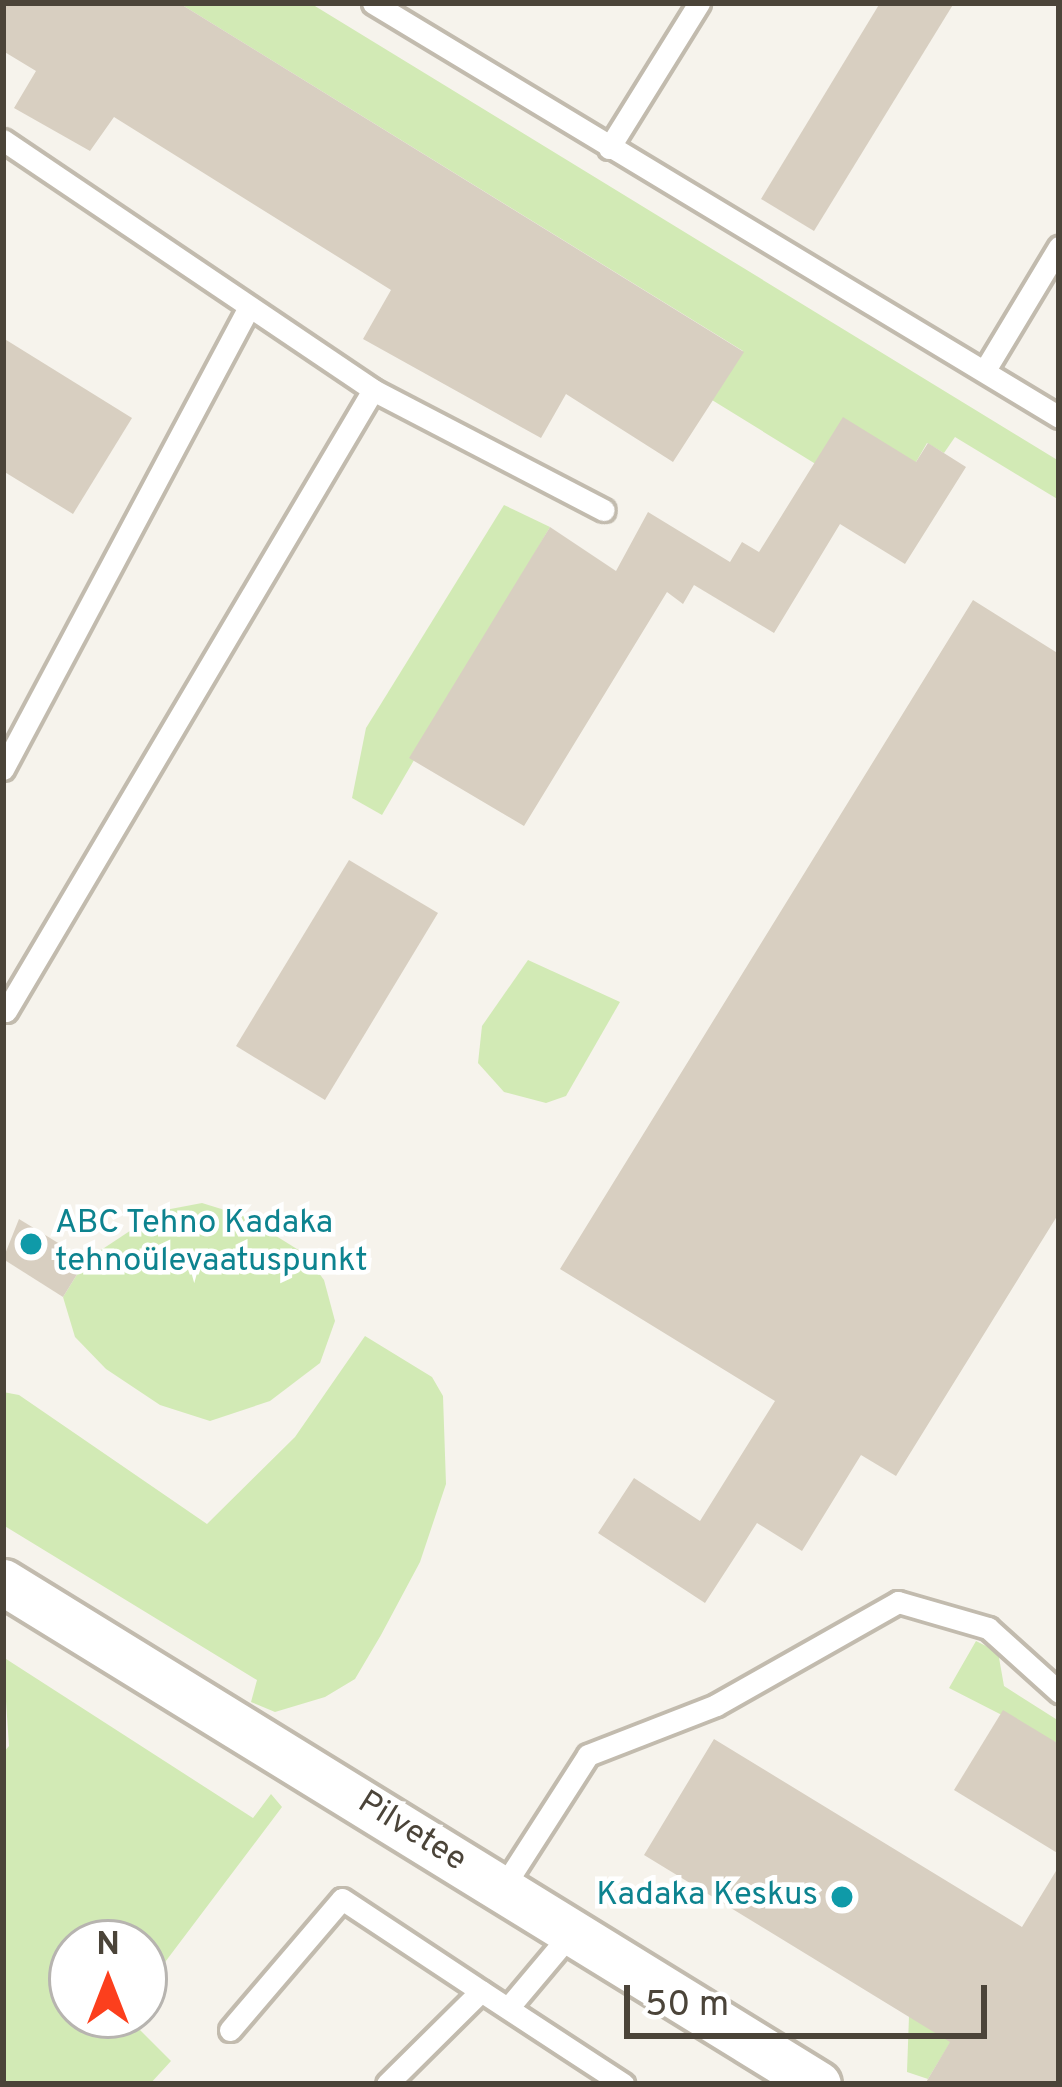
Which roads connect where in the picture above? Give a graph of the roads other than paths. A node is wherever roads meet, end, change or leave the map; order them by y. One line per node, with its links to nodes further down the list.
1 (373, 3): 4 (lane)
2 (699, 3): 4 (lane)
3 (3, 140): 6 (lane)
4 (609, 148): 7 (lane)
5 (1059, 247): 7 (lane)
6 (249, 307): 8 (lane); 11 (lane)
7 (985, 370): 9 (lane)
8 (373, 391): 10 (lane); 12 (lane)
9 (1059, 417)
10 (604, 510)
11 (3, 769)
12 (6, 1011)
13 (3, 1582): 15 (street, Pilvetee)
14 (1059, 1692): 15 (lane)
15 (502, 1889): 16 (street, Pilvetee)
16 (572, 1932): 18 (lane); 22 (street, Pilvetee)
17 (481, 1990): 18 (lane); 19 (lane); 20 (lane)
18 (508, 2008): 21 (lane)
19 (230, 2030)
20 (387, 2084)
21 (623, 2084)
22 (818, 2084)

